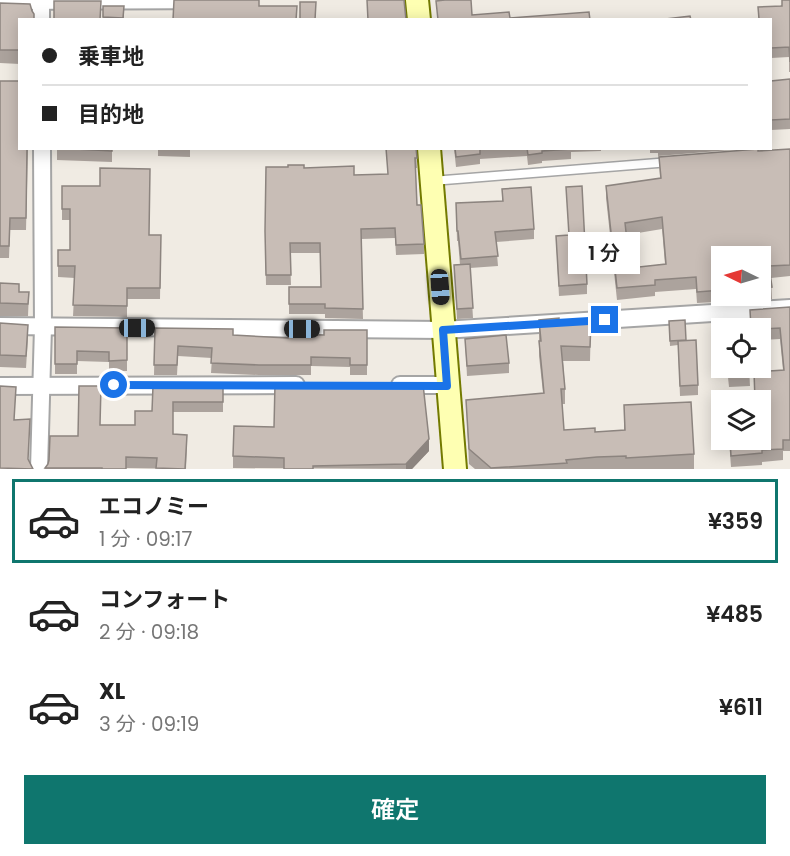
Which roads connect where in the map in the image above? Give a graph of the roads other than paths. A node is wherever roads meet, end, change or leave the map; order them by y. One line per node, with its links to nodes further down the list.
1 (234, 0): 4 (street)
2 (417, 0): 6 (street)
3 (0, 1): 4 (street)
4 (41, 1): 5 (street)
5 (42, 18)
6 (419, 18)
7 (42, 150): 13 (street)
8 (429, 150): 10 (street)
9 (674, 162): 10 (lane)
10 (431, 181): 14 (street)
11 (790, 308): 14 (street)
12 (0, 326): 13 (street)
13 (43, 327): 14 (street); 15 (street)
14 (443, 330): 19 (street)
15 (42, 385): 16 (street); 18 (street); 20 (street)
16 (316, 385)
17 (388, 385): 19 (street)
18 (0, 386)
19 (447, 386): 21 (street)
20 (39, 469)
21 (455, 469)

